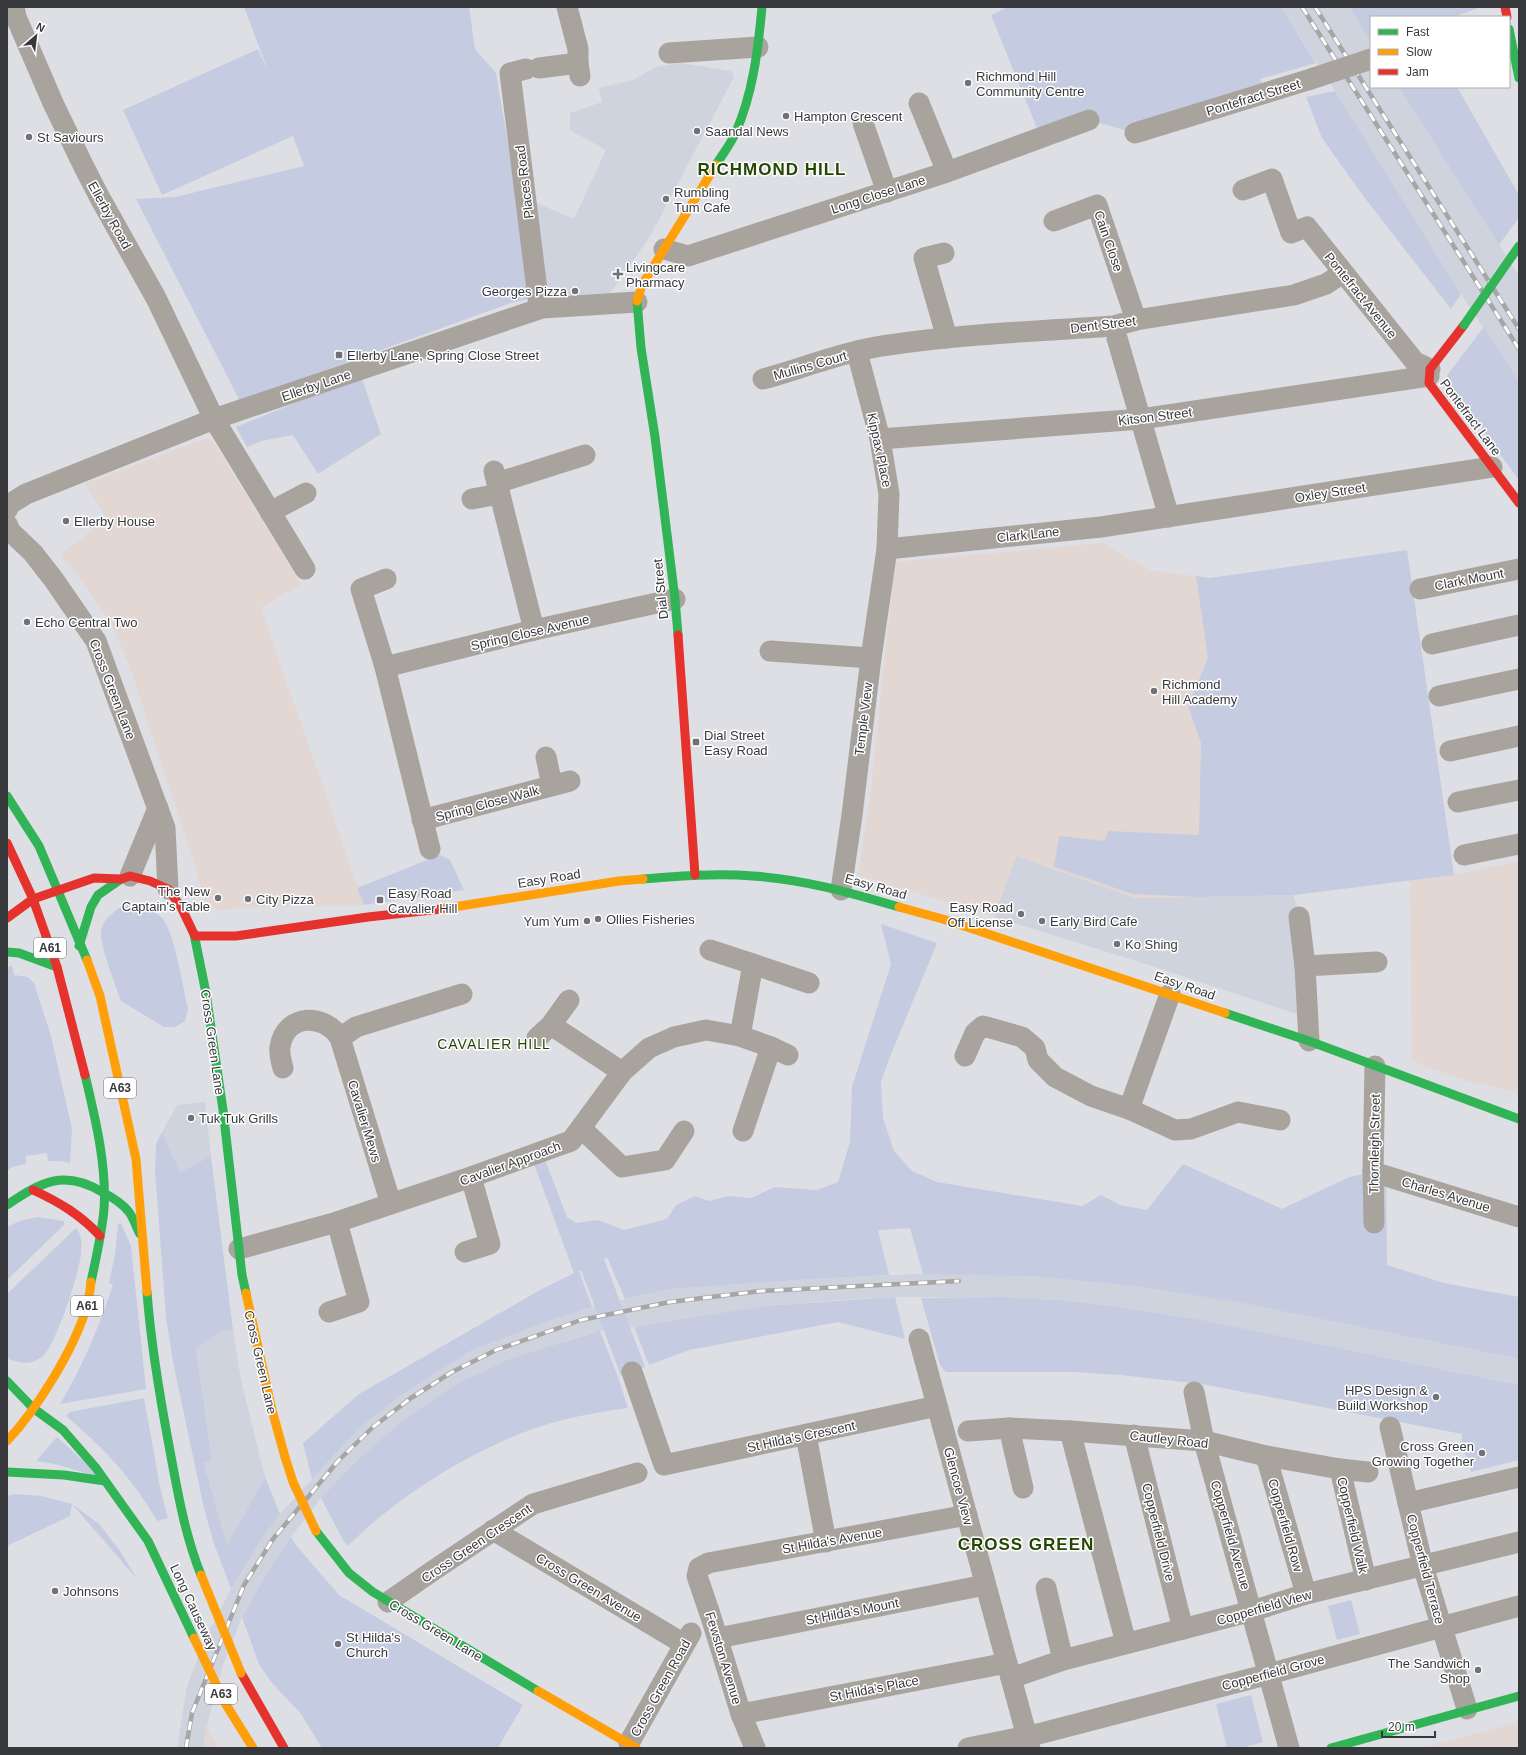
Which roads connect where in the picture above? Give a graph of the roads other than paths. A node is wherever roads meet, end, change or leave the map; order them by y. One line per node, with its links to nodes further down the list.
1 (14, 7): 29 (street, Ellerby Road)
2 (567, 7): 22 (street, Places Road)
3 (762, 7): 5 (main road)
4 (1510, 39): 8 (main road)
5 (758, 47): 6 (street); 18 (main road)
6 (669, 53)
7 (1370, 59): 12 (street, Pontefract Street, bridge)
8 (1519, 78)
9 (919, 103): 13 (street)
10 (1089, 120): 13 (street, Long Close Lane)
11 (863, 123): 15 (street)
12 (1135, 133)
13 (947, 172): 15 (street, Long Close Lane)
14 (1243, 190): 20 (street, Pontefract Avenue)
15 (887, 192): 18 (street, Long Close Lane)
16 (1054, 221): 23 (street, Cain Close)
17 (1519, 246): 27 (main road, Pontefract Lane, bridge)
18 (664, 249): 21 (main road)
19 (944, 253): 24 (street)
20 (1343, 273): 23 (street, Dent Street); 27 (street, Pontefract Avenue)
21 (637, 302): 22 (street, Ellerby Lane); 47 (main road, Dial Street)
22 (542, 308): 29 (street, Ellerby Lane)
23 (1136, 320): 24 (street, Dent Street)
24 (947, 338): 26 (street, Dent Street)
25 (1117, 338): 30 (street)
26 (858, 352): 28 (street, Mullins Court); 31 (street, Kippax Place)
27 (1430, 372): 30 (street, Kitson Street); 33 (main road, Pontefract Lane)
28 (763, 379)
29 (214, 419): 38 (street, Ellerby Lane); 39 (street, Ellerby Road)
30 (1140, 419): 31 (street, Kitson Street); 40 (street)
31 (880, 439): 42 (street, Kippax Place)
32 (585, 455): 34 (street)
33 (1492, 467): 37 (main road, Pontefract Lane); 40 (street, Oxley Street)
34 (497, 483): 36 (street); 49 (street)
35 (306, 493): 39 (street)
36 (472, 499)
37 (1519, 503)
38 (7, 510)
39 (270, 512): 44 (street, Ellerby Road)
40 (1169, 517): 42 (street, Clark Lane)
41 (7, 524): 62 (street, Cross Green Lane)
42 (887, 549): 52 (street, Temple View)
43 (1519, 569): 46 (street, Clark Mount)
44 (305, 570)
45 (386, 579): 53 (street)
46 (1420, 589)
47 (675, 599): 49 (street, Spring Close Avenue); 68 (main road, Dial Street)
48 (1519, 625): 50 (street)
49 (534, 630): 53 (street, Spring Close Avenue)
50 (1432, 644)
51 (770, 651): 52 (street)
52 (871, 658): 72 (street, Temple View)
53 (385, 667): 63 (street)
54 (1519, 679): 55 (street)
55 (1439, 696)
56 (1519, 736): 57 (street)
57 (1450, 751)
58 (546, 758): 63 (street, Spring Close Walk)
59 (1519, 790): 61 (street)
60 (7, 796): 71 (main road, A63)
61 (1458, 802)
62 (158, 808): 69 (street); 70 (street, Cross Green Lane)
63 (422, 820): 66 (street)
64 (7, 843): 73 (main road, A61)
65 (1519, 844): 67 (street)
66 (430, 849)
67 (1464, 854)
68 (695, 875): 72 (main road, Easy Road); 76 (main road, Easy Road)
69 (126, 878): 70 (main road); 71 (main road); 77 (main road)
70 (168, 888): 76 (main road, Cross Green Lane)
71 (58, 890): 73 (main road); 77 (main road, A63)
72 (841, 890): 88 (main road, Easy Road)
73 (33, 899): 75 (main road); 84 (main road, A61)
74 (1299, 917): 83 (street)
75 (7, 918)
76 (195, 936): 115 (main road, Cross Green Lane)
77 (80, 940): 80 (main road); 114 (main road, A63)
78 (710, 950): 82 (street)
79 (7, 952): 84 (main road)
80 (76, 954)
81 (1377, 962): 83 (street)
82 (753, 964): 86 (street); 91 (street)
83 (1305, 966): 93 (street)
84 (57, 967): 89 (main road, A61)
85 (71, 975): 89 (main road)
86 (809, 983)
87 (462, 994): 92 (street)
88 (1170, 994): 93 (main road, Easy Road); 98 (street)
89 (65, 997): 107 (main road, A61)
90 (569, 1000): 97 (street)
91 (740, 1036): 97 (street, Cavalier Approach); 103 (street, Cavalier Approach)
92 (340, 1038): 96 (street, Cavalier Mews); 108 (street, Cavalier Mews)
93 (1309, 1041): 95 (main road, Easy Road)
94 (965, 1056): 98 (street)
95 (1375, 1066): 99 (main road, Easy Road); 104 (street, Thornleigh Street)
96 (283, 1068)
97 (622, 1072): 101 (street, Cavalier Approach)
98 (1129, 1109): 100 (street)
99 (1519, 1119)
100 (1280, 1120)
101 (581, 1128): 102 (street); 105 (street, Cavalier Approach)
102 (684, 1131)
103 (743, 1131)
104 (1373, 1172): 110 (street, Charles Avenue); 112 (street, Thornleigh Street)
105 (471, 1177): 108 (street, Cavalier Approach); 116 (street)
106 (33, 1190): 107 (main road, A63); 109 (main road, A63); 113 (main road)
107 (104, 1191): 113 (main road, A61); 114 (main road, A63)
108 (390, 1204): 111 (street, Cavalier Approach)
109 (7, 1205)
110 (1519, 1217)
111 (337, 1222): 115 (street, Cavalier Approach); 117 (street)
112 (1374, 1223)
113 (100, 1236): 123 (main road, A61)
114 (143, 1241): 168 (main road, Long Causeway / A63, bridge)
115 (239, 1249): 151 (main road, Cross Green Lane, bridge)
116 (465, 1252)
117 (329, 1312)
118 (919, 1339): 122 (street, Glencoe View)
119 (632, 1372): 128 (street, St Hilda's Crescent)
120 (7, 1381): 123 (main road, A63)
121 (1194, 1392): 131 (street, Copperfield Avenue)
122 (937, 1406): 127 (street, Glencoe View); 128 (street, St Hilda's Crescent)
123 (33, 1408): 130 (main road, A61); 138 (main road, A63)
124 (1390, 1427): 136 (street, Copperfield Terrace)
125 (1009, 1428): 126 (street, Cautley Road); 127 (street, Cautley Road); 139 (street)
126 (1070, 1431): 129 (street, Cautley Road); 158 (street)
127 (958, 1432): 141 (street, Glencoe View)
128 (806, 1435): 143 (street)
129 (1134, 1435): 131 (street, Cautley Road); 155 (street, Copperfield Drive)
130 (7, 1441)
131 (1204, 1441): 132 (street, Cautley Road); 153 (street, Copperfield Avenue)
132 (1266, 1456): 133 (street, Cautley Road); 150 (street, Copperfield Row)
133 (1340, 1469): 136 (street, Cautley Road); 147 (street, Copperfield Walk)
134 (7, 1472): 138 (main road)
135 (637, 1473): 142 (street, Cross Green Crescent)
136 (1384, 1474): 140 (street, Copperfield Terrace)
137 (1519, 1477): 140 (street)
138 (105, 1481): 167 (main road, Long Causeway / A63, bridge)
139 (1023, 1488)
140 (1408, 1503): 145 (street, Copperfield Terrace)
141 (967, 1515): 143 (street, St Hilda's Avenue); 148 (street, Glencoe View)
142 (493, 1530): 151 (street, Cross Green Crescent); 156 (street, Cross Green Avenue)
143 (826, 1542): 146 (street, St Hilda's Avenue)
144 (1519, 1542): 145 (street, Copperfield View)
145 (1423, 1566): 147 (street, Copperfield View); 154 (street, Copperfield Terrace)
146 (699, 1568): 157 (street, Fewston Avenue)
147 (1366, 1580): 150 (street, Copperfield View)
148 (985, 1585): 157 (street, St Hilda's Mount); 160 (street, Glencoe View)
149 (1046, 1588): 159 (street)
150 (1306, 1594): 153 (street, Copperfield View)
151 (388, 1602): 166 (main road, Cross Green Lane)
152 (1519, 1606): 154 (street, Copperfield Grove)
153 (1252, 1611): 155 (street, Copperfield View); 161 (street, Copperfield Avenue)
154 (1441, 1626): 161 (street, Copperfield Grove); 163 (street, Copperfield Terrace)
155 (1184, 1629): 158 (street, Copperfield View)
156 (688, 1638): 166 (street, Cross Green Road)
157 (718, 1638): 164 (street, Fewston Avenue)
158 (1126, 1643): 159 (street, Copperfield View)
159 (1063, 1660): 160 (street, Copperfield View)
160 (1009, 1670): 164 (street, St Hilda's Place); 165 (street, Glencoe View)
161 (1269, 1674): 165 (street, Copperfield Grove); 171 (street, Copperfield Avenue)
162 (1519, 1696): 163 (main road)
163 (1467, 1709): 172 (main road)
164 (741, 1714): 169 (street, Fewston Avenue)
165 (1028, 1742): 170 (street, Copperfield Grove)
166 (632, 1746)
167 (252, 1748)
168 (284, 1748)
169 (755, 1748)
170 (968, 1748)
171 (1289, 1748)
172 (1331, 1748)

